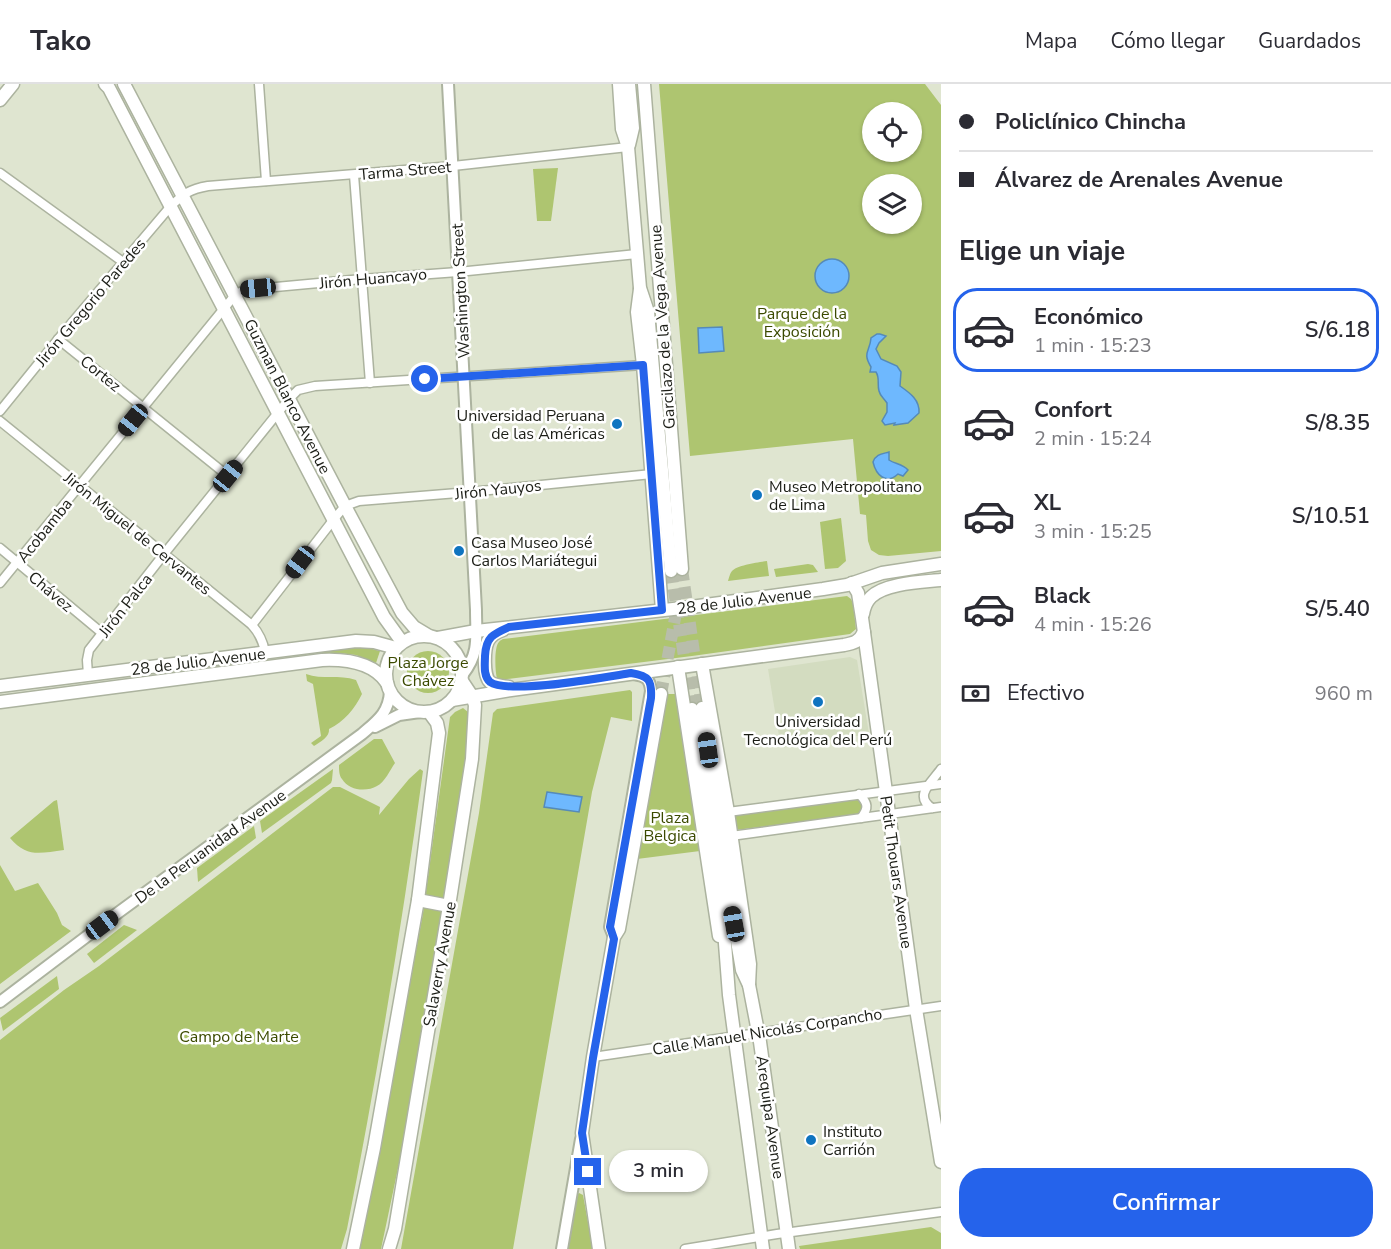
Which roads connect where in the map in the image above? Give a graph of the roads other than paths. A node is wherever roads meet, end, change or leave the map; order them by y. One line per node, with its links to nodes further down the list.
1 (13, 84): 9 (main road)
2 (105, 84): 16 (main road, Guzman Blanco Avenue)
3 (124, 84): 15 (main road, Guzman Blanco Avenue)
4 (259, 84): 14 (street)
5 (448, 84): 11 (street, Washington Street)
6 (619, 84): 10 (main road, Garcilazo de la Vega Avenue)
7 (629, 84): 10 (main road, Garcilazo de la Vega Avenue)
8 (644, 84): 21 (main road, Garcilazo de la Vega Avenue)
9 (0, 100)
10 (628, 147): 11 (street, Tarma Street); 17 (main road, Garcilazo de la Vega Avenue)
11 (453, 166): 13 (street, Tarma Street); 19 (street, Washington Street)
12 (0, 173): 18 (street)
13 (354, 175): 14 (street, Tarma Street); 20 (street)
14 (266, 181): 15 (street, Tarma Street)
15 (182, 195): 16 (street, Jirón Gregorio Paredes); 22 (main road, Guzman Blanco Avenue)
16 (170, 207): 18 (street, Jirón Gregorio Paredes); 23 (main road, Guzman Blanco Avenue)
17 (637, 254): 19 (street, Jirón Huancayo); 21 (main road, Garcilazo de la Vega Avenue)
18 (123, 262): 24 (street, Jirón Gregorio Paredes)
19 (458, 272): 20 (street, Jirón Huancayo); 26 (street, Washington Street)
20 (362, 279): 22 (street, Jirón Huancayo); 27 (street)
21 (640, 288): 25 (main road, Garcilazo de la Vega Avenue)
22 (235, 295): 23 (street); 28 (main road, Guzman Blanco Avenue)
23 (224, 308): 29 (street, Acobamba); 31 (main road, Guzman Blanco Avenue)
24 (58, 339): 29 (street, Cortez); 30 (street, Jirón Gregorio Paredes)
25 (643, 365): 26 (street); 33 (main road, Garcilazo de la Vega Avenue)
26 (464, 376): 27 (street); 36 (street, Washington Street)
27 (370, 383): 28 (street)
28 (289, 399): 31 (street, Jirón Palca); 37 (main road, Guzman Blanco Avenue)
29 (143, 407): 34 (street, Cortez); 35 (street, Acobamba)
30 (0, 411)
31 (279, 413): 34 (street, Jirón Palca); 38 (main road, Guzman Blanco Avenue)
32 (0, 421): 35 (street, Jirón Miguel de Cervantes)
33 (652, 474): 36 (street, Jirón Yauyos); 46 (main road, Garcilazo de la Vega Avenue)
34 (228, 476): 40 (street, Jirón Palca)
35 (80, 485): 40 (street, Jirón Miguel de Cervantes); 41 (street, Acobamba)
36 (470, 492): 37 (street, Jirón Yauyos); 50 (street, Washington Street)
37 (345, 506): 38 (street); 53 (main road, Guzman Blanco Avenue)
38 (334, 519): 48 (street); 54 (main road, Guzman Blanco Avenue)
39 (0, 549): 41 (street, Chávez)
40 (164, 554): 48 (street, Jirón Miguel de Cervantes); 52 (street, Jirón Palca)
41 (17, 563): 44 (street, Acobamba); 52 (street, Chávez)
42 (941, 564): 45 (main road, 28 de Julio Avenue)
43 (941, 580): 47 (main road)
44 (0, 583)
45 (852, 583): 46 (main road, 28 de Julio Avenue); 47 (main road, Petit Thouars Avenue)
46 (662, 610): 49 (main road, 28 de Julio Avenue)
47 (862, 618): 51 (main road, Petit Thouars Avenue)
48 (252, 625): 55 (street, Jirón Miguel de Cervantes)
49 (509, 627): 50 (main road, 28 de Julio Avenue); 63 (main road)
50 (476, 631): 53 (main road, 28 de Julio Avenue); 60 (street, Washington Street)
51 (864, 632): 56 (main road); 74 (main road, Petit Thouars Avenue)
52 (102, 633): 59 (street, Jirón Palca)
53 (434, 637): 54 (main road); 60 (main road)
54 (399, 645): 55 (main road, 28 de Julio Avenue); 62 (main road)
55 (264, 652): 59 (main road, 28 de Julio Avenue)
56 (702, 664): 57 (main road); 68 (main road, Arequipa Avenue)
57 (678, 667): 58 (main road); 68 (main road, Arequipa Avenue)
58 (631, 673): 63 (main road); 83 (street)
59 (88, 675): 61 (main road, 28 de Julio Avenue)
60 (463, 677): 65 (main road, Salaverry Avenue); 66 (main road)
61 (2, 684)
62 (389, 687): 67 (main road, 28 de Julio Avenue); 69 (main road); 70 (street, De la Peruanidad Avenue)
63 (528, 687): 65 (main road)
64 (661, 694): 83 (main road)
65 (472, 696): 66 (main road); 82 (main road, Salaverry Avenue)
66 (452, 700): 69 (main road)
67 (4, 703)
68 (697, 709): 77 (main road, Arequipa Avenue); 84 (main road, Arequipa Avenue); 89 (main road, Arequipa Avenue)
69 (424, 712): 70 (street, De la Peruanidad Avenue); 81 (main road, Salaverry Avenue)
70 (362, 734): 85 (street, De la Peruanidad Avenue)
71 (941, 769): 73 (street)
72 (941, 784): 73 (street)
73 (929, 786): 74 (street); 76 (street)
74 (886, 790): 75 (street); 78 (main road, Petit Thouars Avenue)
75 (859, 794): 77 (street); 79 (street)
76 (936, 808): 78 (street)
77 (728, 812): 80 (main road, Arequipa Avenue)
78 (890, 814): 79 (street); 87 (main road, Petit Thouars Avenue)
79 (861, 818): 80 (street)
80 (731, 836): 84 (main road, Arequipa Avenue)
81 (418, 900): 82 (main road); 96 (main road, Salaverry Avenue)
82 (449, 906): 97 (main road, Salaverry Avenue)
83 (614, 937): 90 (main road)
84 (749, 985): 88 (main road, Arequipa Avenue)
85 (0, 1002)
86 (941, 1006): 87 (street, Calle Manuel Nicolás Corpancho)
87 (916, 1009): 88 (street, Calle Manuel Nicolás Corpancho); 92 (main road, Petit Thouars Avenue)
88 (758, 1032): 89 (street, Calle Manuel Nicolás Corpancho); 94 (main road, Arequipa Avenue)
89 (734, 1036): 90 (street, Calle Manuel Nicolás Corpancho); 95 (main road, Arequipa Avenue)
90 (593, 1058): 91 (main road)
91 (582, 1133): 98 (street); 99 (main road)
92 (941, 1162)
93 (941, 1212): 94 (street)
94 (787, 1233): 95 (street); 101 (main road, Arequipa Avenue)
95 (762, 1243): 100 (street)
96 (353, 1249)
97 (389, 1249)
98 (562, 1249)
99 (599, 1249)
100 (685, 1249)
101 (789, 1249)

